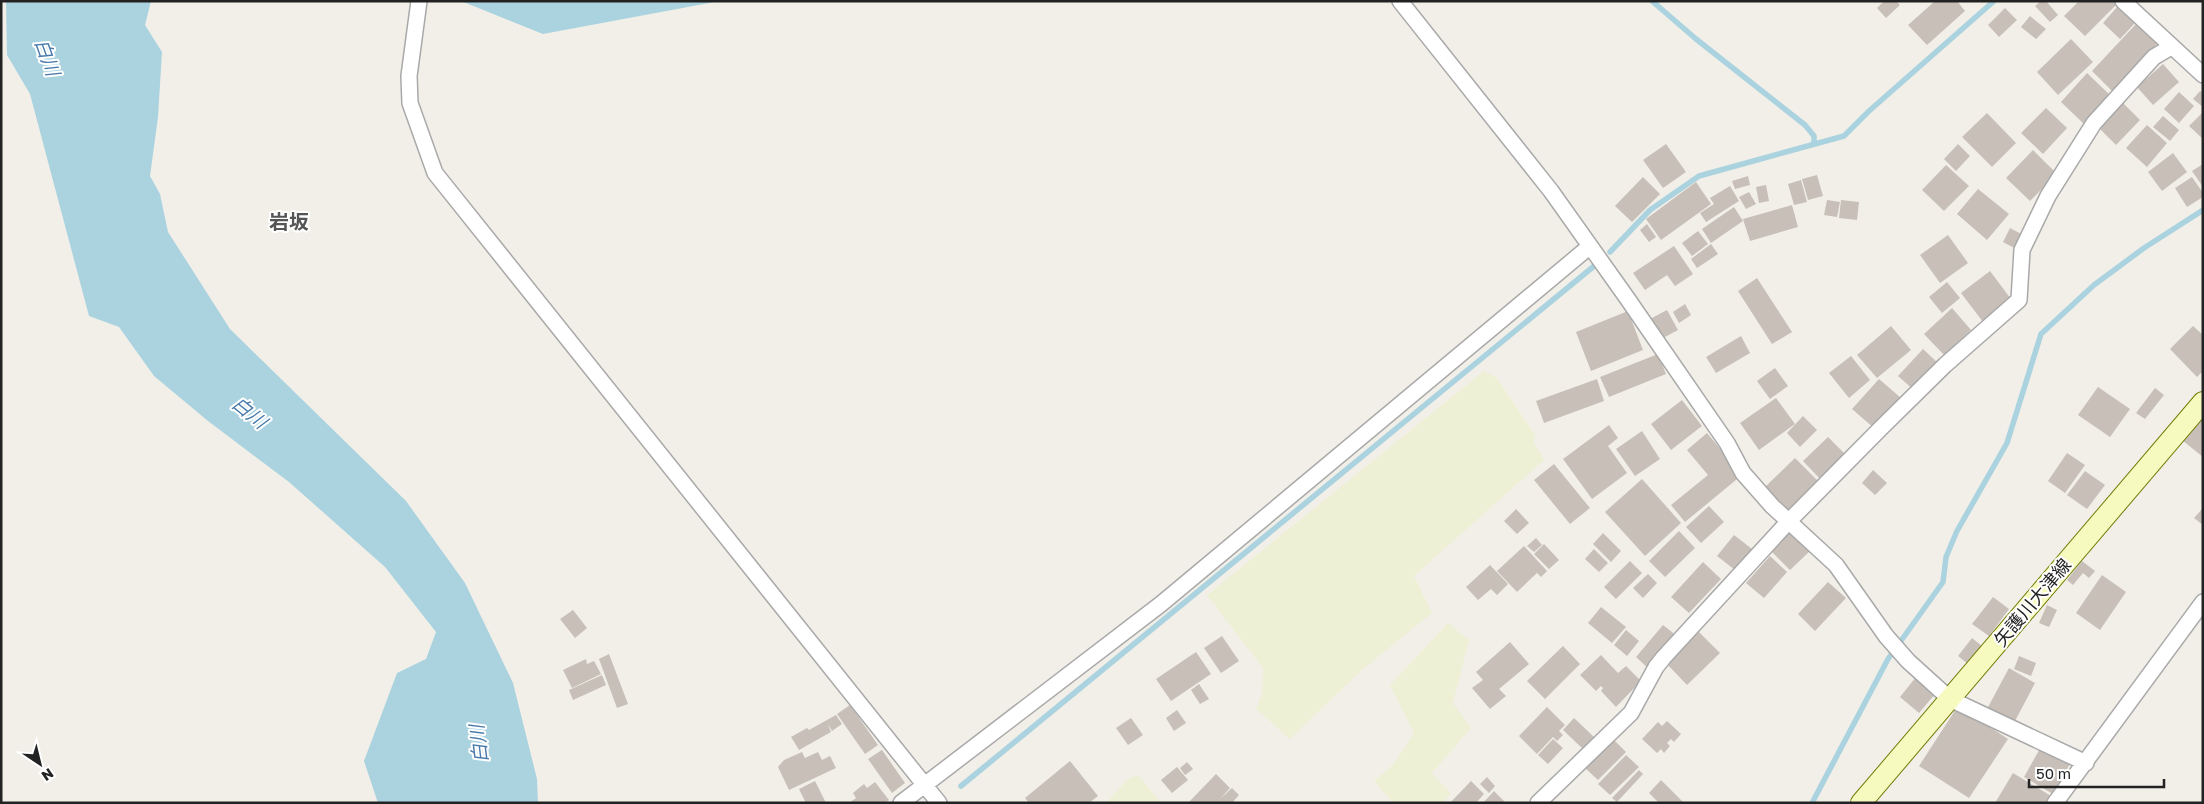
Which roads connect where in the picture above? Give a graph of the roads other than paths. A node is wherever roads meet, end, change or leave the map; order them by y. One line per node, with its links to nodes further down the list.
1 (419, 1): 12 (street)
2 (1400, 1): 6 (street)
3 (2123, 1): 4 (street)
4 (2171, 47): 5 (street); 8 (street)
5 (2203, 74)
6 (1589, 247): 8 (street); 12 (street)
7 (2203, 402): 10 (main road, 矢護川大津線)
8 (1789, 521): 10 (street); 15 (street)
9 (2203, 602): 11 (street)
10 (1950, 699): 11 (street); 16 (main road, 矢護川大津線)
11 (2086, 763): 17 (street)
12 (926, 786): 13 (street); 14 (street)
13 (901, 803)
14 (939, 803)
15 (1538, 803)
16 (1861, 803)
17 (2055, 803)

